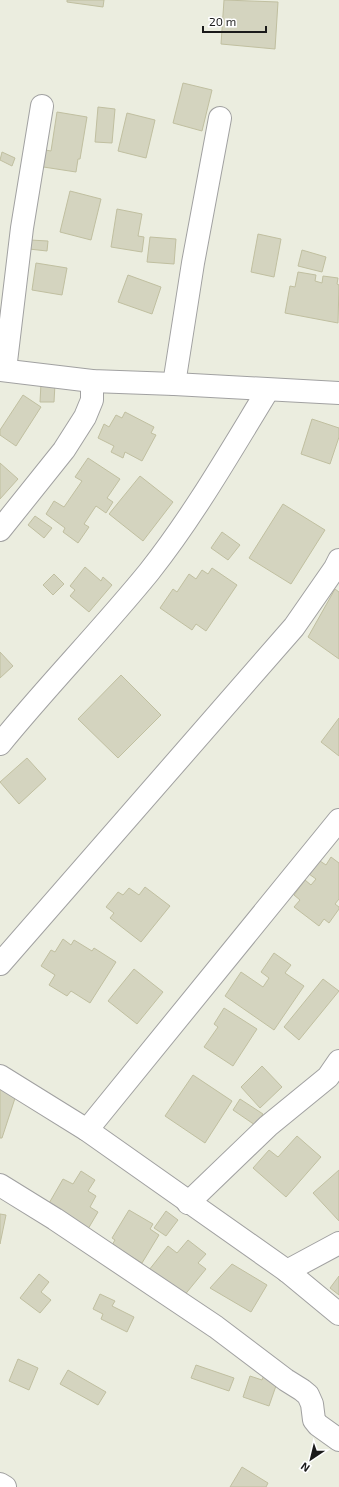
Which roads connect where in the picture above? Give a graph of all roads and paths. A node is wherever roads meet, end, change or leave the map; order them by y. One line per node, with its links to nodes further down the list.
1 (42, 106): 3 (street)
2 (220, 118): 5 (street)
3 (3, 370): 4 (street)
4 (92, 381): 5 (street); 8 (street)
5 (174, 384): 6 (street)
6 (268, 390): 7 (street); 10 (street)
7 (338, 391)
8 (0, 530)
9 (339, 560): 12 (street)
10 (0, 744)
11 (339, 820): 15 (street)
12 (0, 964)
13 (339, 1061): 17 (street)
14 (0, 1076): 15 (street)
15 (87, 1130): 17 (street)
16 (0, 1186): 21 (street)
17 (188, 1203): 19 (street)
18 (339, 1243): 19 (street)
19 (287, 1272): 20 (street)
20 (339, 1314)
21 (339, 1440)
22 (0, 1484): 23 (street)
23 (5, 1487)

